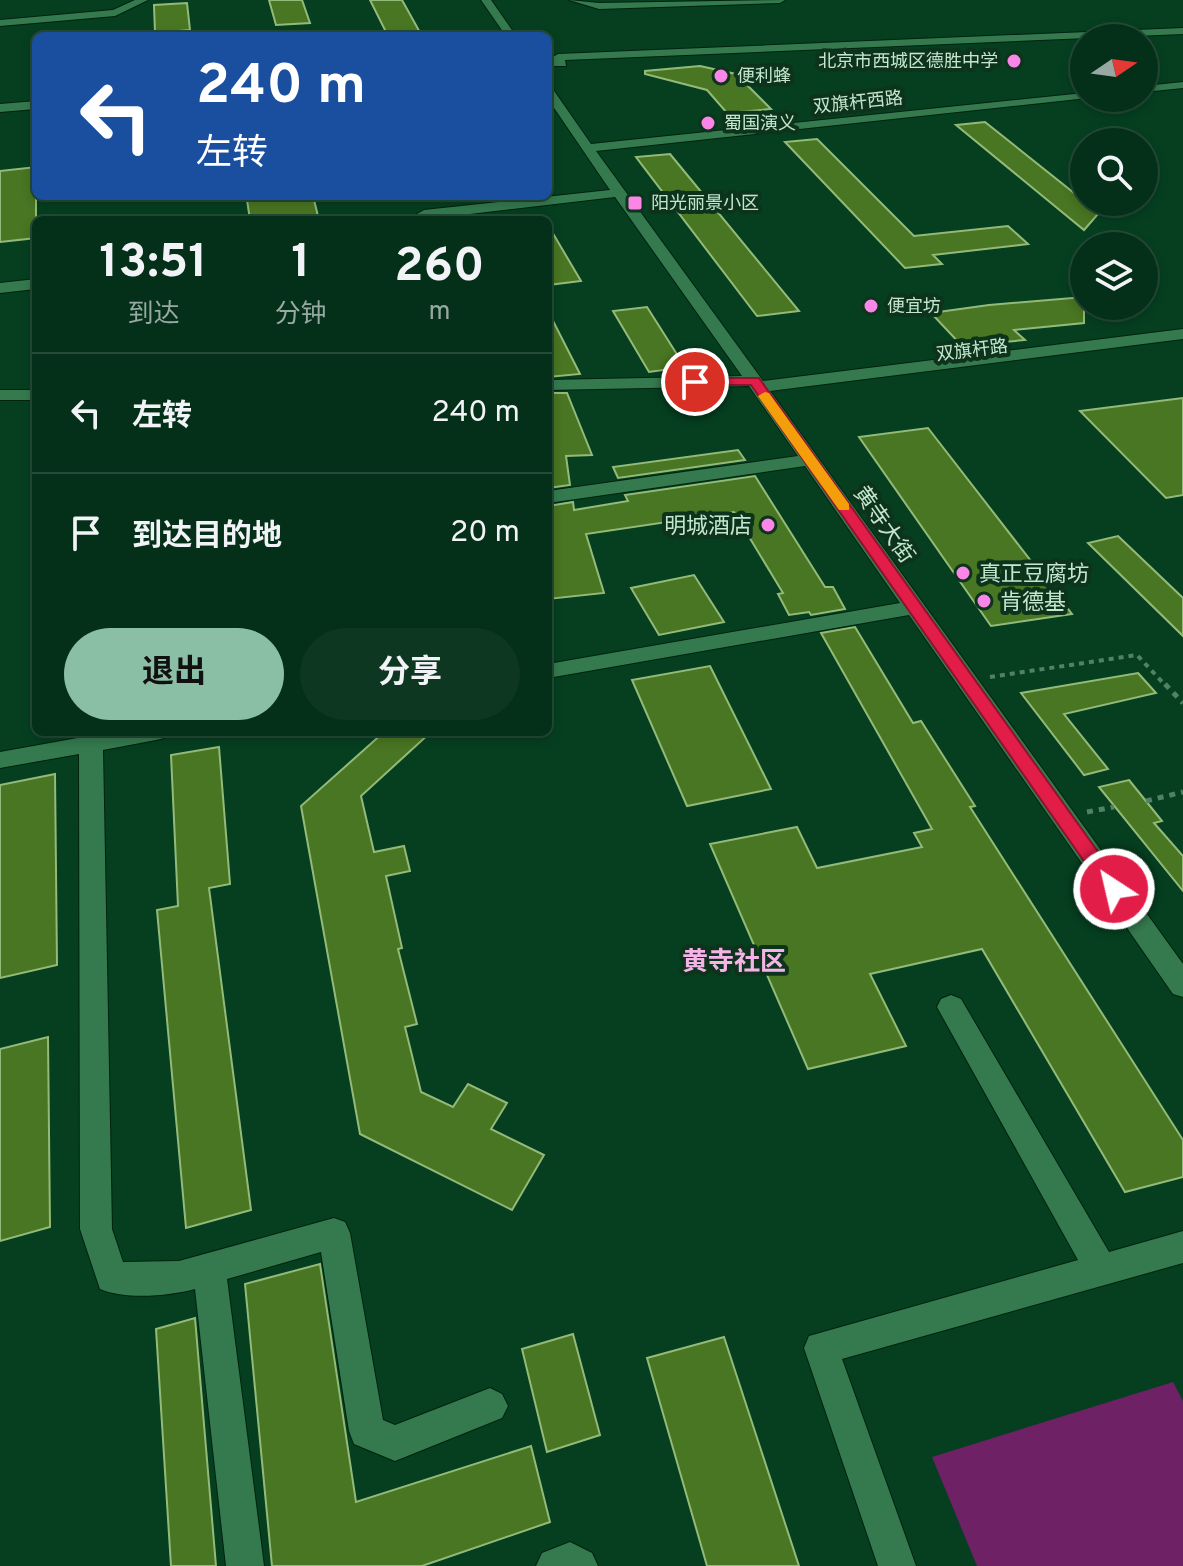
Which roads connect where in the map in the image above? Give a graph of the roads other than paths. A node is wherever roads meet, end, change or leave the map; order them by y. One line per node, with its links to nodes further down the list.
1 (143, 0): 5 (street)
2 (486, 0): 7 (street)
3 (574, 0): 4 (street)
4 (780, 0)
5 (0, 23)
6 (1183, 31): 8 (street)
7 (508, 32)
8 (552, 63)
9 (1183, 85): 10 (street)
10 (1158, 88)
11 (552, 96): 15 (street, 黄寺大街)
12 (1070, 97): 15 (street, 双旗杆西路)
13 (32, 105): 14 (street)
14 (0, 108)
15 (588, 148): 16 (street, 黄寺大街)
16 (618, 193): 17 (street); 23 (street, 黄寺大街)
17 (425, 216)
18 (32, 284): 19 (street)
19 (0, 288)
20 (1183, 334): 23 (street)
21 (1183, 344): 23 (street, 双旗杆路)
22 (552, 385): 23 (street)
23 (759, 388): 26 (street, 黄寺大街)
24 (0, 395): 25 (street)
25 (32, 395)
26 (810, 460): 27 (street); 28 (street, 黄寺大街)
27 (552, 496)
28 (915, 607): 29 (street); 33 (street, 黄寺大街)
29 (552, 670)
30 (130, 736): 31 (street)
31 (91, 742): 32 (street); 36 (street)
32 (0, 760)
33 (1183, 986)
34 (951, 1007): 37 (street)
35 (1183, 1247): 37 (street)
36 (209, 1268): 38 (street); 39 (street)
37 (1101, 1270): 42 (street)
38 (490, 1406)
39 (245, 1566)
40 (555, 1566): 41 (street)
41 (579, 1566)
42 (897, 1566)

